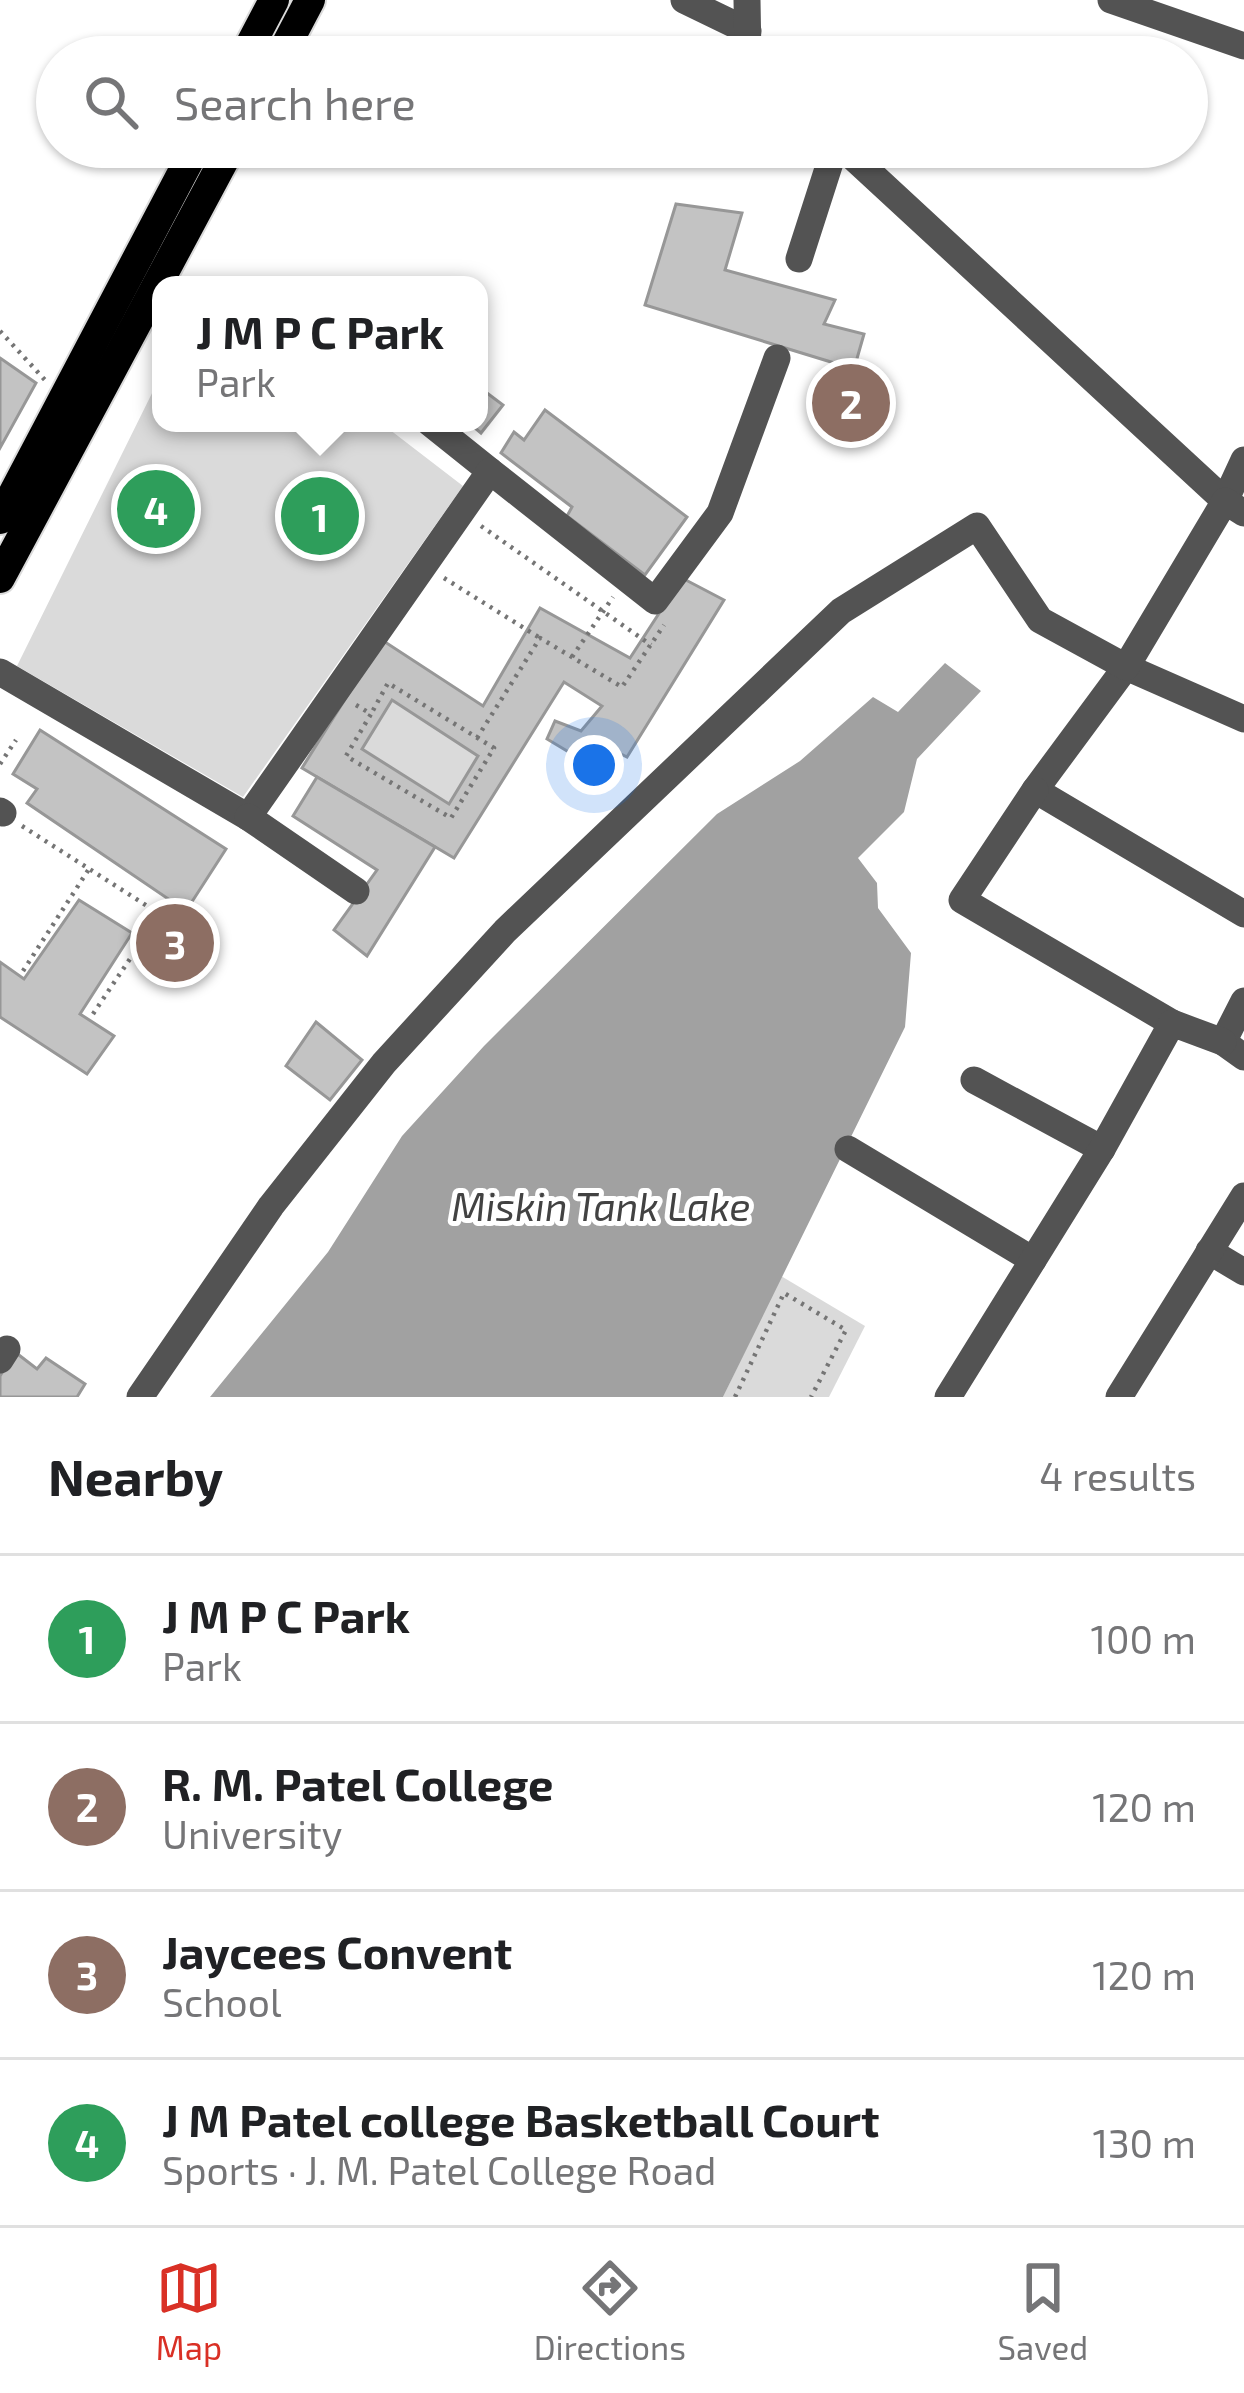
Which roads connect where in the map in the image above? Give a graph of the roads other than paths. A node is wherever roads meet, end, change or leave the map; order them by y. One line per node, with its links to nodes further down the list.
1 (274, 0): 6 (main road)
2 (310, 0): 7 (main road)
3 (684, 0): 8 (street)
4 (747, 0): 9 (street)
5 (1111, 0): 10 (street)
6 (255, 36)
7 (291, 36)
8 (736, 36)
9 (748, 36)
10 (1244, 46)
11 (185, 168): 23 (main road)
12 (220, 168): 16 (main road)
13 (832, 168): 15 (street)
14 (862, 168): 22 (street)
15 (800, 260)
16 (162, 276)
17 (152, 294): 24 (main road)
18 (777, 358): 21 (street)
19 (441, 432): 21 (street)
20 (1244, 460): 22 (street)
21 (490, 471): 29 (street)
22 (1235, 507): 25 (street)
23 (0, 519)
24 (0, 578)
25 (1126, 667): 27 (street); 28 (street); 43 (street)
26 (0, 672): 29 (street)
27 (1244, 719)
28 (1035, 790): 31 (street); 33 (street)
29 (248, 817): 30 (street)
30 (356, 891)
31 (1244, 914)
32 (1244, 1001): 34 (street)
33 (1172, 1023): 34 (street); 37 (street)
34 (1233, 1049)
35 (974, 1080): 37 (street)
36 (848, 1149): 40 (street)
37 (1102, 1149): 40 (street)
38 (1244, 1196): 39 (street)
39 (1209, 1251): 41 (street); 42 (street)
40 (1033, 1260): 44 (street)
41 (1244, 1272)
42 (1120, 1396)
43 (140, 1397)
44 (948, 1397)

